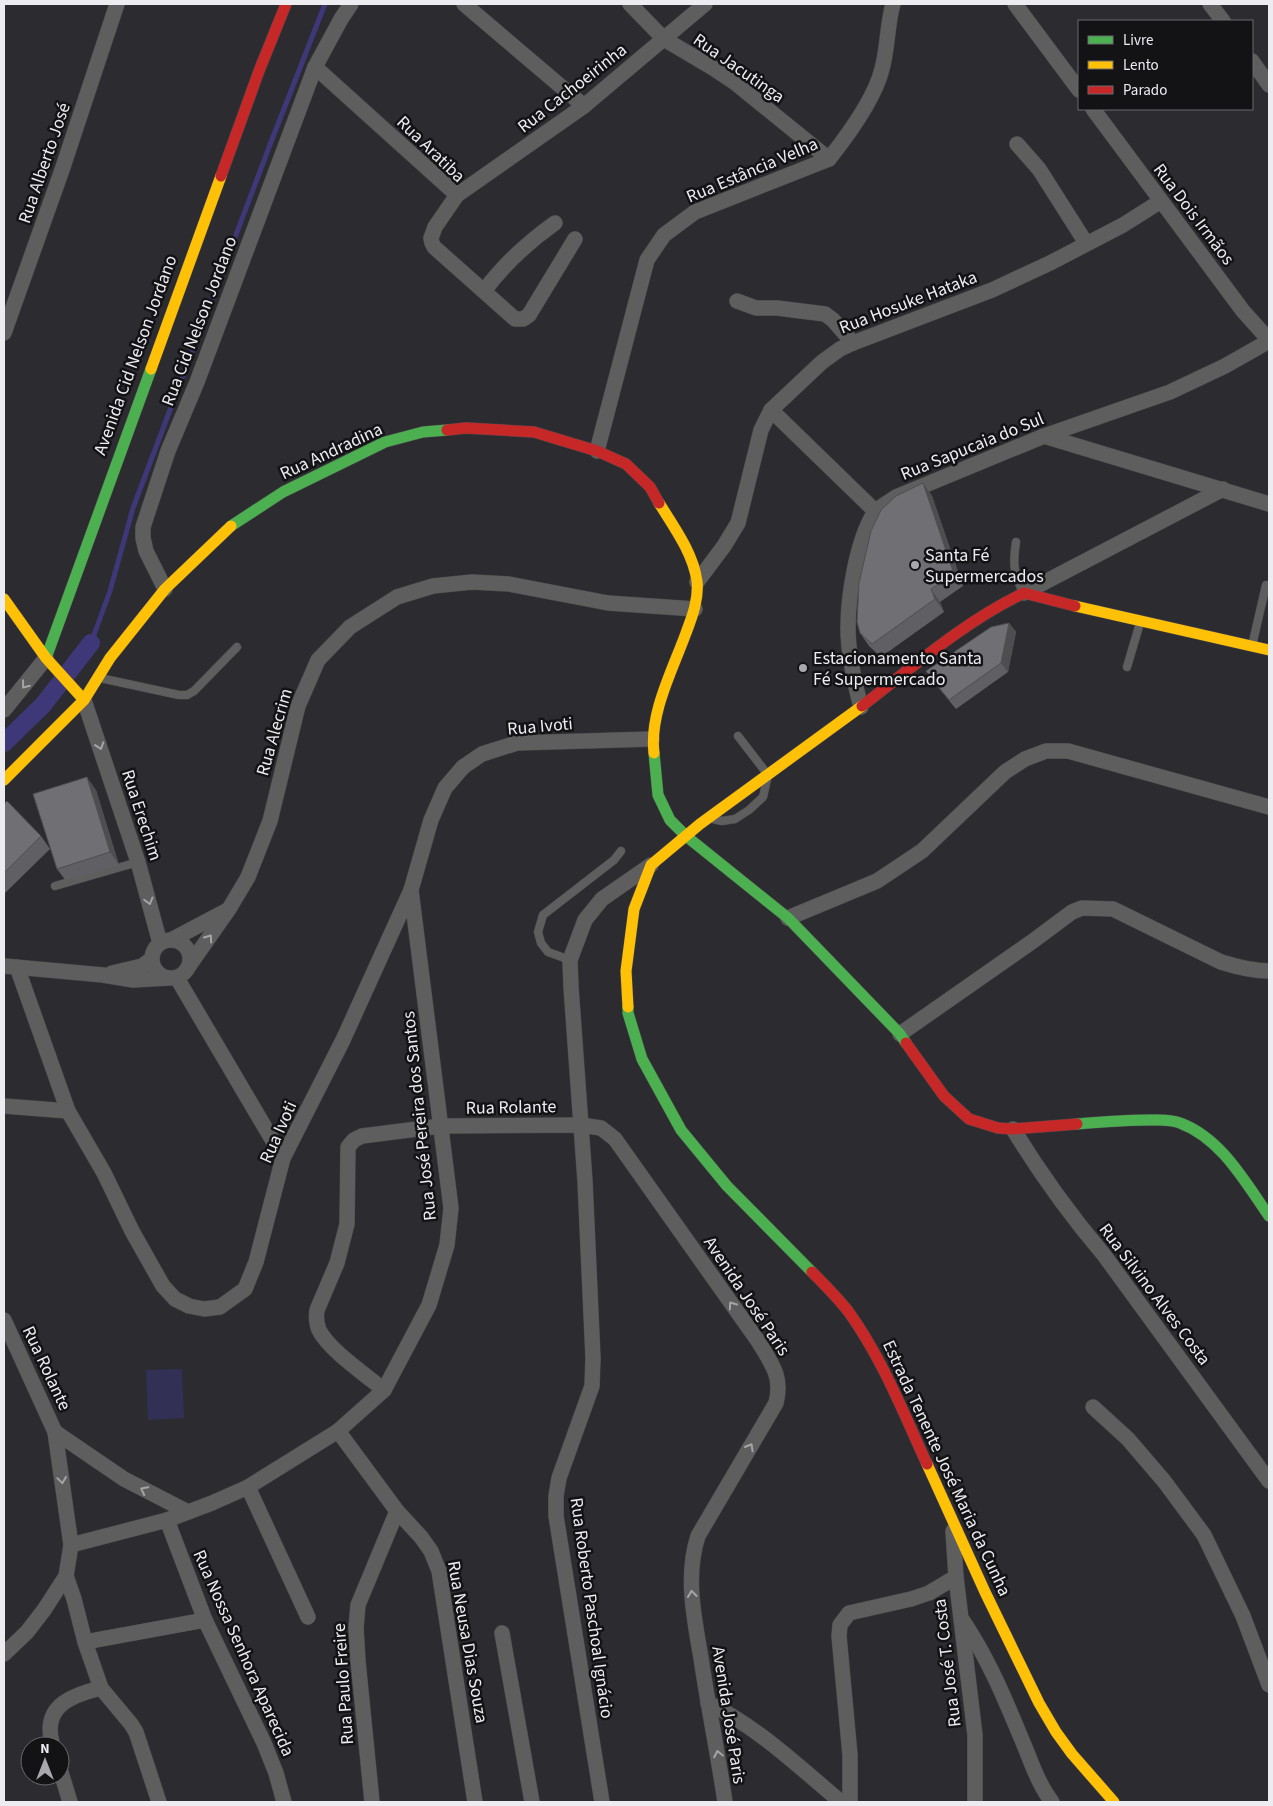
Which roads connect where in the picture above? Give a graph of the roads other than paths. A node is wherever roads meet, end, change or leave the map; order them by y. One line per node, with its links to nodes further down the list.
1 (117, 4): 27 (street, Rua Alberto José)
2 (286, 4): 47 (main road, Avenida Cid Nelson Jordano)
3 (352, 4): 13 (street)
4 (464, 4): 16 (street)
5 (630, 4): 11 (street, Rua Jacutinga)
6 (705, 4): 11 (street, Rua Cachoeirinha)
7 (893, 4): 19 (street, Rua Estância Velha)
8 (1015, 4): 15 (street)
9 (1210, 4): 10 (street)
10 (1222, 20)
11 (664, 39): 16 (street, Rua Cachoeirinha); 19 (street, Rua Jacutinga)
12 (1253, 62): 14 (street)
13 (315, 67): 20 (street, Rua Aratiba); 39 (street, Rua Cid Nelson Jordano)
14 (1269, 85)
15 (1078, 89)
16 (584, 106): 20 (street, Rua Cachoeirinha)
17 (1094, 110): 21 (street, Rua Dois Irmãos)
18 (1017, 144): 24 (street)
19 (829, 159): 32 (street, Rua Estância Velha)
20 (457, 195): 25 (street, Rua Aratiba)
21 (1161, 201): 24 (street, Rua Hosuke Hataka); 28 (street, Rua Dois Irmãos)
22 (555, 223): 25 (street)
23 (575, 239): 25 (street, Rua Aratiba)
24 (1086, 243): 29 (street, Rua Hosuke Hataka)
25 (484, 291)
26 (737, 301): 29 (street)
27 (4, 334)
28 (1269, 340): 31 (street, Rua Sapucaia do Sul)
29 (853, 342): 30 (street, Rua Hosuke Hataka)
30 (771, 410): 35 (street); 37 (street, Rua Hosuke Hataka)
31 (1044, 436): 33 (street); 35 (street, Rua Sapucaia do Sul)
32 (597, 451): 37 (main road, Rua Andradina); 39 (main road, Rua Andradina)
33 (1223, 489): 34 (street); 40 (street)
34 (1269, 504)
35 (875, 511): 51 (street)
36 (1016, 542): 40 (lane)
37 (697, 582): 42 (main road, Rua Andradina)
38 (1266, 584): 45 (lane)
39 (165, 589): 49 (main road, Rua Andradina)
40 (1024, 593): 43 (main road); 51 (main road, Estrada Tenente José Maria da Cunha)
41 (4, 600): 47 (main road)
42 (694, 609): 54 (main road, Rua Andradina); 65 (street, Rua Alecrim)
43 (1140, 621): 45 (main road); 48 (lane)
44 (237, 646): 49 (lane)
45 (1252, 646): 46 (main road)
46 (1269, 650)
47 (51, 664): 50 (main road); 52 (street, Avenida Cid Nelson Jordano, one-way to 52)
48 (1127, 667)
49 (98, 677): 50 (main road, Rua Andradina)
50 (84, 700): 56 (main road); 61 (street, Rua Erechim, one-way to 61)
51 (861, 707): 55 (main road, Estrada Tenente José Maria da Cunha)
52 (4, 710)
53 (738, 736): 55 (lane)
54 (652, 739): 59 (main road, Rua Andradina); 64 (street, Rua Ivoti)
55 (768, 775): 58 (main road, Estrada Tenente José Maria da Cunha); 58 (lane)
56 (4, 780)
57 (1269, 807): 66 (street)
58 (708, 818): 59 (main road, Estrada Tenente José Maria da Cunha)
59 (686, 836): 62 (main road, Estrada Tenente José Maria da Cunha); 66 (main road, Rua Andradina)
60 (621, 851): 69 (lane)
61 (138, 862): 63 (lane); 67 (street, Rua Erechim, one-way to 67)
62 (651, 866): 69 (street); 93 (main road, Estrada Tenente José Maria da Cunha)
63 (55, 886)
64 (412, 890): 79 (street, Rua José Pereira dos Santos); 81 (street, Rua Ivoti)
65 (229, 909): 67 (street); 70 (street, Rua Alecrim, one-way to 65)
66 (788, 918): 75 (main road, Rua Andradina)
67 (166, 942): 68 (street); 70 (street)
68 (152, 959): 73 (street); 74 (street)
69 (570, 960): 78 (street)
70 (189, 966): 74 (street)
71 (10, 967): 73 (street); 77 (street, Rua Ivoti)
72 (1269, 971): 75 (street)
73 (103, 975): 74 (street)
74 (173, 978): 81 (street)
75 (900, 1034): 80 (main road, Rua Andradina)
76 (4, 1106): 77 (street)
77 (68, 1111): 81 (street, Rua Ivoti)
78 (581, 1125): 79 (street, Rua Rolante); 105 (street, Avenida José Paris, one-way to 78); 114 (street, Rua Roberto Paschoal Ignácio)
79 (441, 1126): 84 (street, Rua José Pereira dos Santos); 84 (street, Rua Rolante)
80 (1013, 1129): 82 (main road, Rua Andradina); 88 (street, Rua Silvino Alves Costa)
81 (283, 1158)
82 (1269, 1216)
83 (4, 1320): 87 (street, Rua Rolante)
84 (384, 1390): 86 (street, Rua José Pereira dos Santos)
85 (1094, 1406): 103 (street)
86 (338, 1431): 89 (street, Rua José Pereira dos Santos); 90 (street, Rua Neusa Dias Souza)
87 (55, 1432): 91 (street, one-way to 87); 94 (street, one-way to 94)
88 (1269, 1481)
89 (248, 1487): 91 (street, Rua José Pereira dos Santos); 97 (street)
90 (397, 1510): 111 (street, Rua Paulo Freire); 112 (street, Rua Neusa Dias Souza)
91 (188, 1512): 92 (street, Rua José Pereira dos Santos)
92 (167, 1520): 94 (street, Rua José Pereira dos Santos); 99 (street, Rua Nossa Senhora Aparecida)
93 (953, 1520): 96 (street, Rua José T. Costa); 120 (main road, Estrada Tenente José Maria da Cunha)
94 (71, 1545): 95 (street)
95 (66, 1576): 101 (street); 102 (street)
96 (956, 1578): 98 (street, Rua José T. Costa); 117 (street)
97 (308, 1617)
98 (961, 1618): 118 (street, Rua José T. Costa); 119 (street)
99 (205, 1620): 101 (street); 110 (street, Rua Nossa Senhora Aparecida)
100 (502, 1633): 113 (street)
101 (85, 1642): 104 (street)
102 (4, 1654)
103 (1269, 1685)
104 (100, 1688): 106 (street); 109 (street)
105 (708, 1702): 115 (street, Avenida José Paris, one-way to 105); 116 (street)
106 (52, 1736)
107 (65, 1786): 108 (street)
108 (70, 1802)
109 (159, 1802)
110 (284, 1802)
111 (372, 1802)
112 (475, 1802)
113 (532, 1802)
114 (602, 1802)
115 (725, 1802)
116 (841, 1802)
117 (850, 1802)
118 (975, 1802)
119 (1052, 1802)
120 (1114, 1802)

